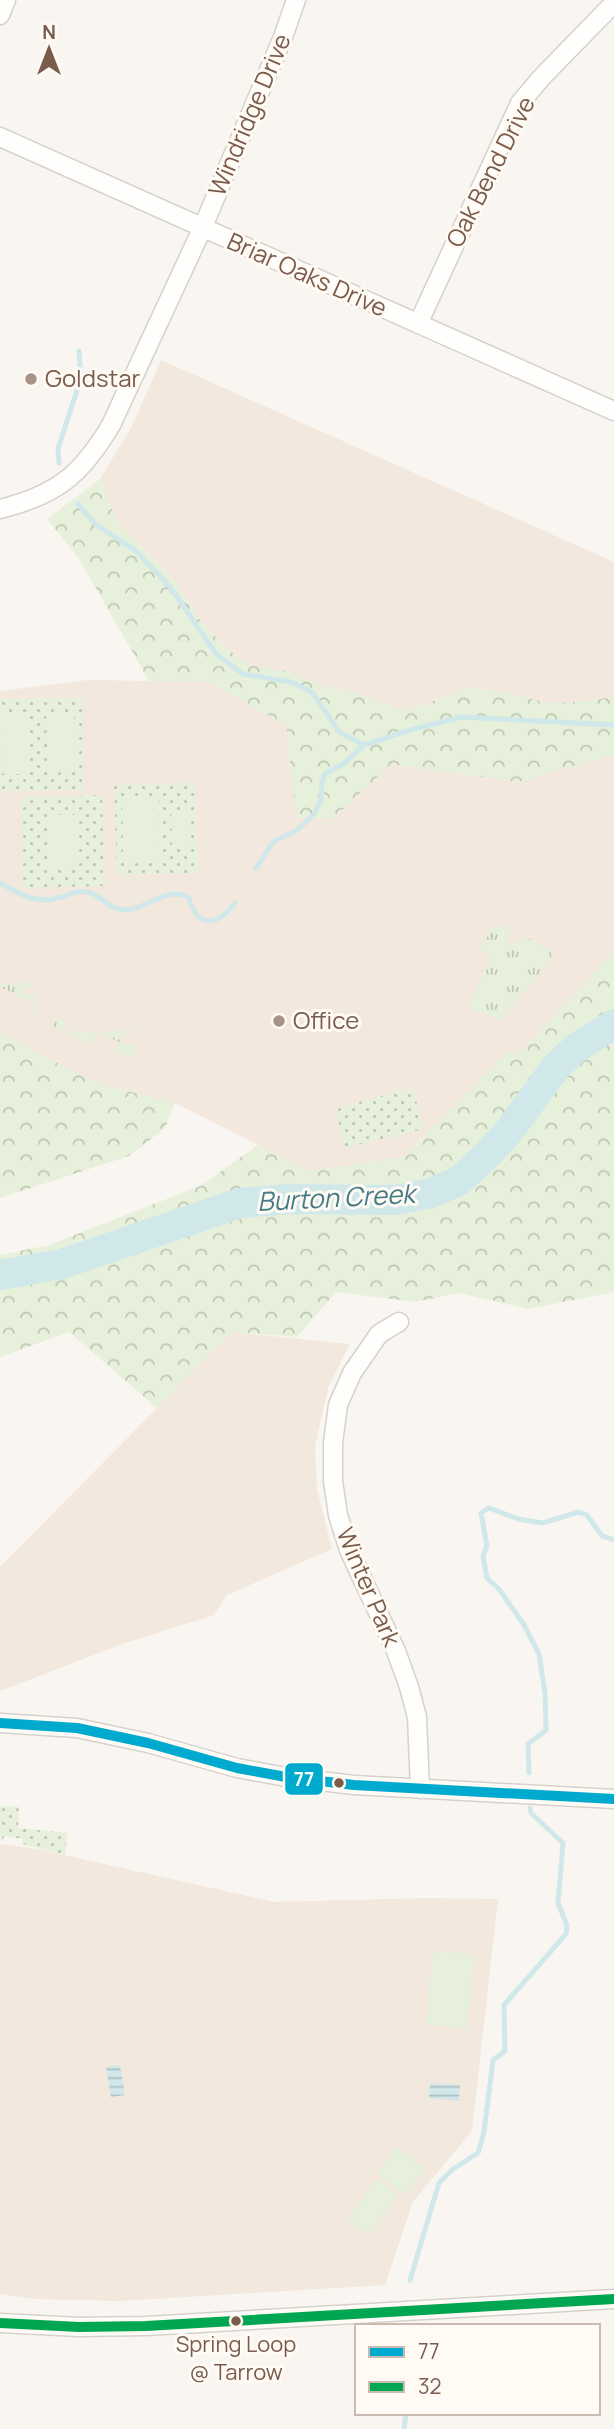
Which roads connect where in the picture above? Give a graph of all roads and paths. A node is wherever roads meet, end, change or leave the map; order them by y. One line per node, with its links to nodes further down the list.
1 (6, 0): 4 (street)
2 (296, 0): 6 (street, Windridge Drive)
3 (614, 2): 7 (street, Oak Bend Drive)
4 (0, 15)
5 (0, 137): 6 (street, Briar Oaks Drive)
6 (202, 229): 7 (street, Briar Oaks Drive); 9 (street, Windridge Drive)
7 (418, 324): 8 (street, Briar Oaks Drive)
8 (614, 411)
9 (0, 509)
10 (399, 1322): 12 (street, Winter Park)
11 (0, 1723): 12 (street)
12 (420, 1789): 13 (street)
13 (614, 1799)
14 (614, 2299): 15 (street)
15 (0, 2323)

